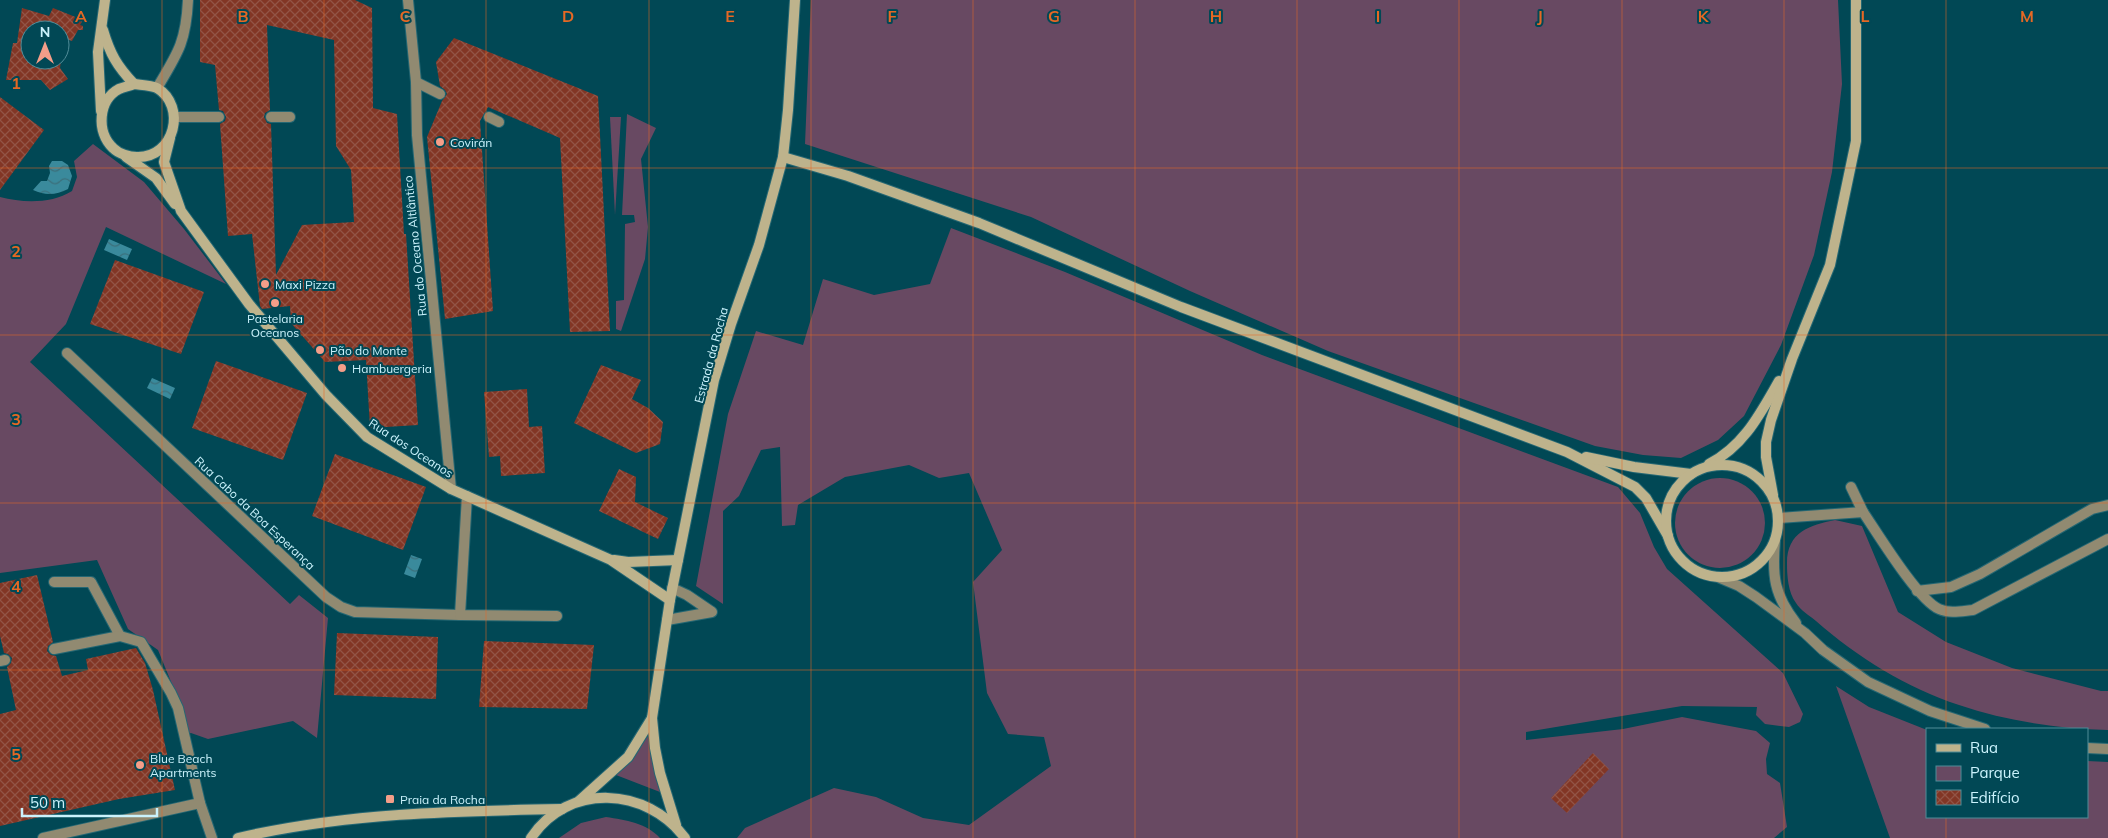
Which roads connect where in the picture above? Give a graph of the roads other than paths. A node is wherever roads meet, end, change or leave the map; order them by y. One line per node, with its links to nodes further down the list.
1 (105, 0): 6 (street)
2 (188, 0): 9 (street)
3 (408, 0): 7 (street, Rua do Oceano Altlântico)
4 (795, 0): 20 (street, Estrada da Rocha)
5 (1856, 0): 23 (street)
6 (102, 27): 8 (street); 16 (street)
7 (416, 82): 10 (street); 28 (street, Rua do Oceano Altlântico)
8 (134, 84): 9 (street); 16 (street)
9 (157, 88): 13 (street)
10 (440, 94)
11 (270, 116): 12 (street)
12 (290, 116)
13 (174, 117): 14 (street); 18 (street)
14 (219, 117)
15 (488, 117): 17 (street)
16 (101, 121): 19 (street)
17 (499, 122)
18 (170, 138): 19 (street); 21 (street, Rua dos Oceanos)
19 (119, 153): 21 (street)
20 (782, 157): 24 (street); 38 (street, Estrada da Rocha)
21 (181, 212): 28 (street, Rua dos Oceanos)
22 (67, 353): 44 (street, Rua Cabo da Boa Esperança)
23 (1792, 359): 25 (street); 29 (street)
24 (1568, 452): 26 (street); 34 (street)
25 (1702, 468): 26 (street); 29 (street)
26 (1691, 474): 34 (street)
27 (1851, 487): 32 (street)
28 (452, 489): 30 (street, Rua dos Oceanos)
29 (1773, 495): 33 (street)
30 (467, 496): 37 (street, Rua dos Oceanos); 44 (street)
31 (2108, 505): 42 (street)
32 (1863, 512): 33 (street); 42 (street)
33 (1779, 518): 36 (street)
34 (1668, 536): 39 (street)
35 (2108, 538): 42 (street)
36 (1775, 541): 39 (street); 47 (street)
37 (611, 560): 38 (street); 43 (street)
38 (678, 560): 41 (street, Estrada da Rocha)
39 (1720, 578): 47 (street)
40 (54, 582): 48 (street)
41 (672, 588): 43 (street, Estrada da Rocha); 46 (street)
42 (1917, 591)
43 (670, 600): 46 (street, Estrada da Rocha)
44 (460, 615): 45 (street, Rua Cabo da Boa Esperança)
45 (557, 616)
46 (667, 620): 50 (street, Estrada da Rocha)
47 (1805, 633): 51 (street)
48 (120, 636): 49 (street); 54 (street)
49 (54, 649)
50 (652, 718): 55 (street, Estrada da Rocha); 57 (street, Estrada da Rocha)
51 (1982, 728)
52 (2088, 748): 53 (street)
53 (2108, 749)
54 (200, 804): 58 (street); 59 (street)
55 (575, 804): 56 (street); 57 (street)
56 (562, 810): 60 (street); 61 (street)
57 (676, 825): 62 (street)
58 (43, 838)
59 (212, 838)
60 (238, 838)
61 (531, 838)
62 (685, 838)

